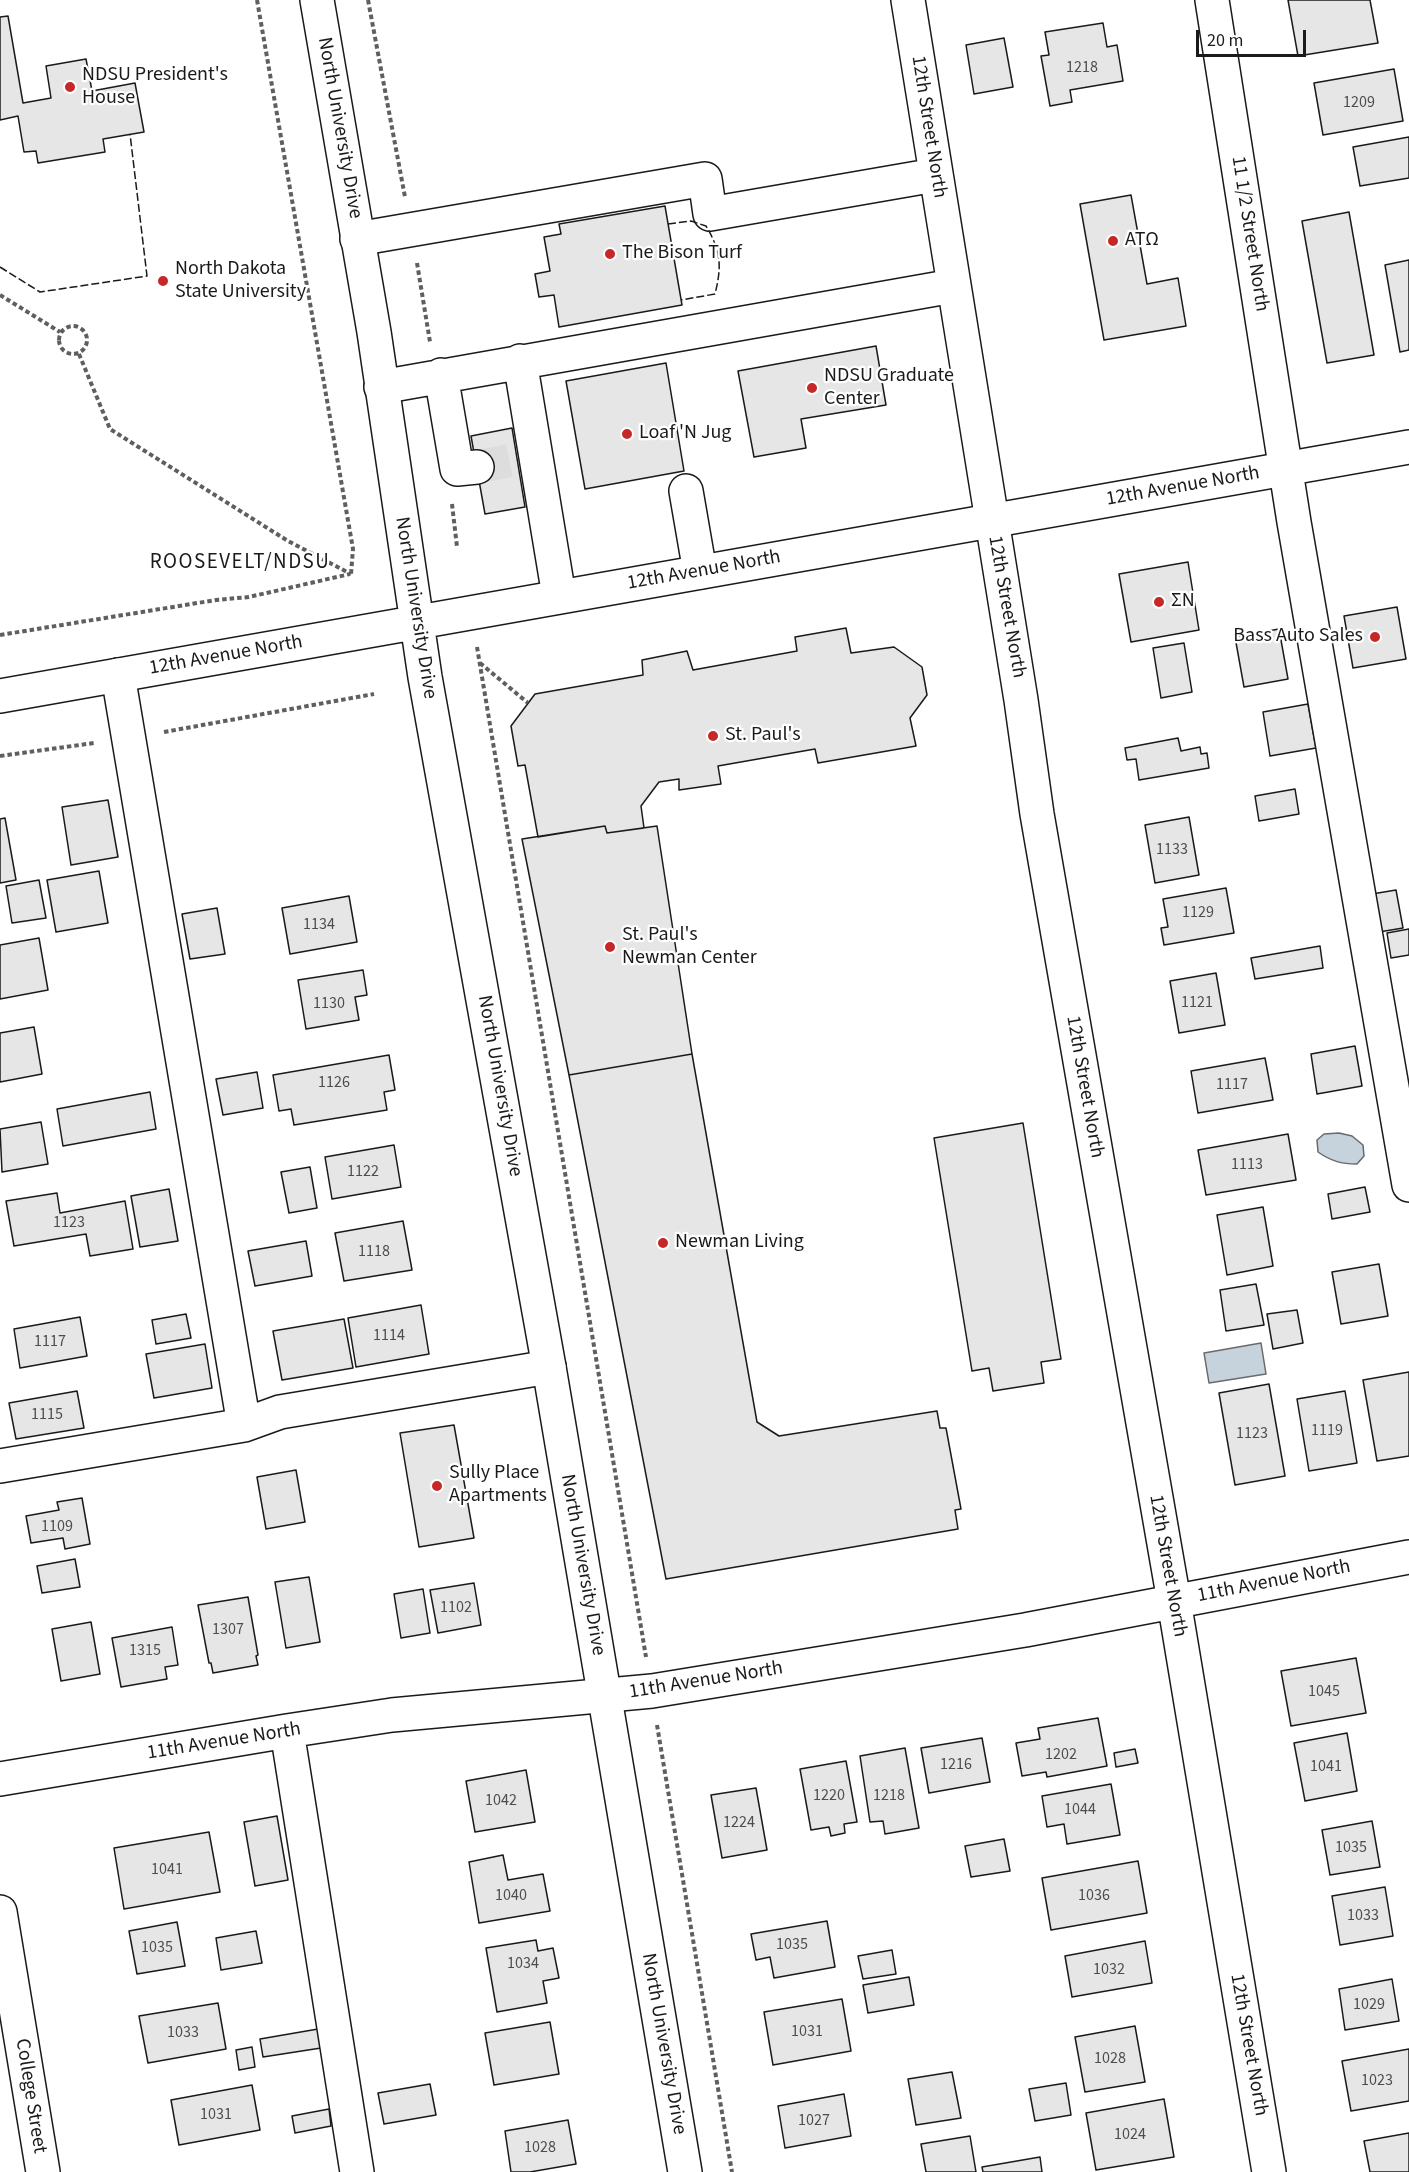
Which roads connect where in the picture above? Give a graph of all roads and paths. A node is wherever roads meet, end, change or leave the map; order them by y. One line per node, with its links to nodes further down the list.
1 (257, 0): 24 (path)
2 (317, 0): 8 (street, North University Drive)
3 (368, 0): 7 (path)
4 (908, 0): 6 (street, 12th Street North)
5 (1212, 0): 18 (street, 11 1/2 Street North)
6 (935, 175): 7 (street); 9 (street, 12th Street North)
7 (411, 229): 8 (street); 14 (path)
8 (357, 239): 15 (street, North University Drive)
9 (953, 286): 13 (street); 21 (street, 12th Street North)
10 (0, 295): 11 (path)
11 (60, 332): 12 (path); 12 (path)
12 (79, 354): 24 (path)
13 (520, 361): 14 (street); 25 (street)
14 (438, 376): 15 (street); 17 (street)
15 (381, 387): 26 (street, North University Drive)
16 (1409, 447): 18 (street, 12th Avenue North)
17 (477, 467)
18 (1287, 469): 21 (street, 12th Avenue North); 36 (street, 11 1/2 Street North)
19 (686, 491): 23 (street)
20 (451, 502): 22 (path)
21 (991, 521): 23 (street, 12th Avenue North); 41 (street, 12th Street North)
22 (457, 547)
23 (700, 572): 25 (street, 12th Avenue North)
24 (351, 574): 27 (path)
25 (559, 596): 26 (street, 12th Avenue North)
26 (417, 622): 30 (street, 12th Avenue North); 37 (street, North University Drive)
27 (0, 634)
28 (476, 640): 29 (path)
29 (480, 663): 33 (path); 42 (path)
30 (118, 675): 32 (street, 12th Avenue North); 34 (street)
31 (374, 694): 34 (path)
32 (0, 696)
33 (528, 703)
34 (129, 739): 35 (path); 38 (street)
35 (0, 756)
36 (1409, 1185)
37 (549, 1367): 38 (street); 43 (street, North University Drive)
38 (244, 1425): 39 (street)
39 (0, 1466)
40 (1409, 1557): 41 (street, 11th Avenue North)
41 (1174, 1601): 43 (street, 11th Avenue North); 52 (street, 12th Street North)
42 (646, 1659)
43 (604, 1696): 45 (street, 11th Avenue North); 50 (street, North University Drive)
44 (656, 1715): 51 (path)
45 (287, 1731): 46 (street, 11th Avenue North); 49 (street)
46 (0, 1779)
47 (0, 1912): 48 (street, College Street)
48 (43, 2172)
49 (357, 2172)
50 (685, 2172)
51 (732, 2172)
52 (1269, 2172)

